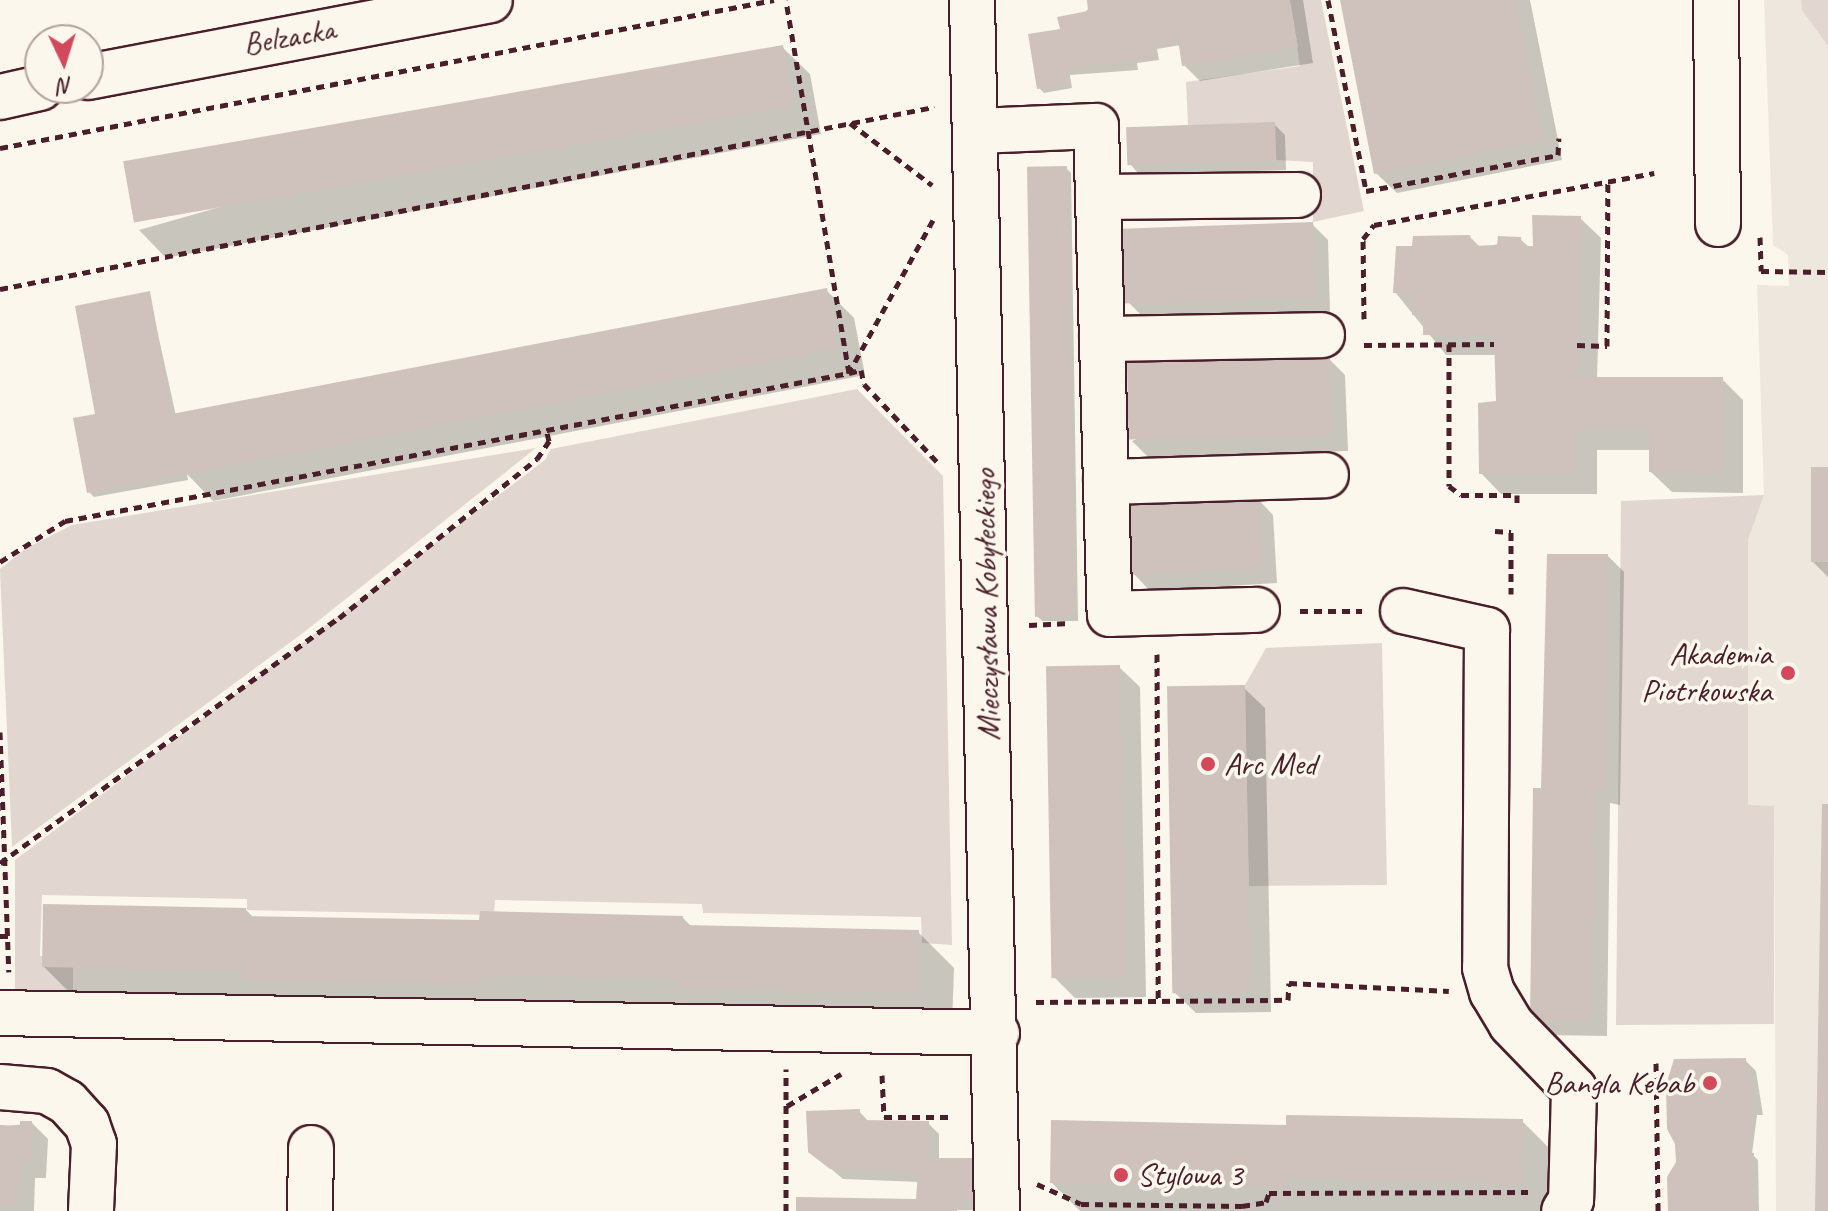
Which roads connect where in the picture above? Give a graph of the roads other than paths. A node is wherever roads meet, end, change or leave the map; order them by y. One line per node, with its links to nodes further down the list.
1 (490, 0): 4 (street, Belzacka)
2 (972, 0): 7 (street, Mieczysława Kobyłeckiego)
3 (1716, 0): 10 (street)
4 (104, 74)
5 (24, 92): 6 (street)
6 (0, 97)
7 (960, 118): 9 (street); 18 (street, Mieczysława Kobyłeckiego)
8 (1298, 195): 9 (street)
9 (1098, 197): 12 (street)
10 (1718, 224)
11 (1322, 335): 12 (street)
12 (1102, 339): 14 (street)
13 (1326, 475): 14 (street)
14 (1106, 482): 15 (street)
15 (1257, 610)
16 (1403, 611): 21 (street)
17 (4, 1013): 18 (street)
18 (1011, 1018): 24 (street, Mieczysława Kobyłeckiego)
19 (0, 1087): 22 (street)
20 (311, 1148): 23 (street)
21 (1567, 1205)
22 (91, 1211)
23 (310, 1211)
24 (997, 1211)

